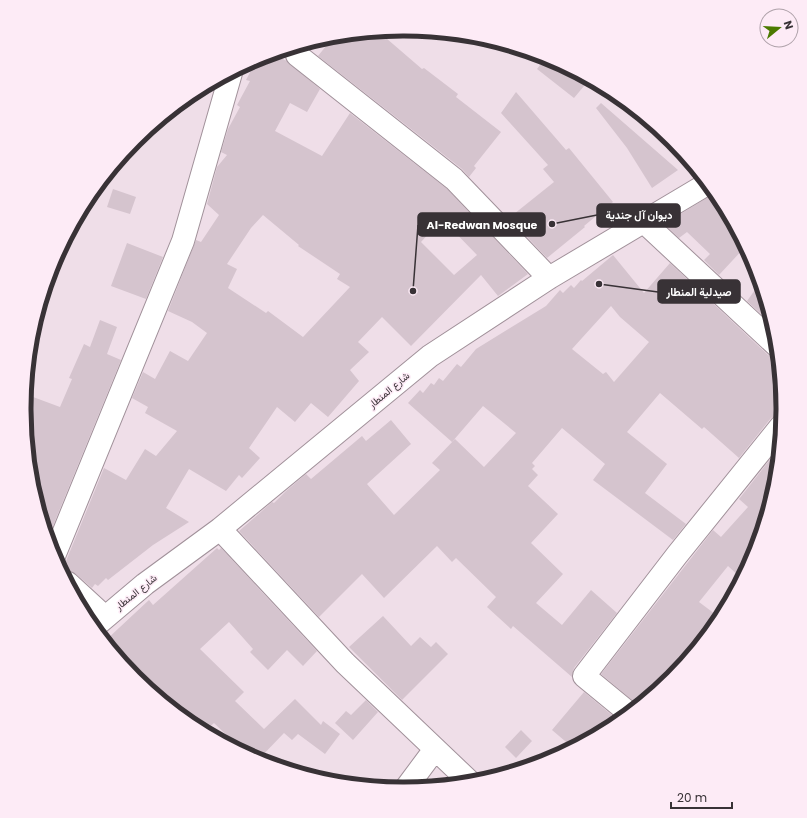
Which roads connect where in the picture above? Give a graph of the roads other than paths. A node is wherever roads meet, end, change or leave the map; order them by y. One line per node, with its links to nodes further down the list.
1 (297, 55): 5 (street)
2 (229, 80): 9 (street)
3 (702, 187): 4 (street, شارع المنطار)
4 (644, 222): 5 (street, شارع المنطار); 6 (street)
5 (549, 278): 8 (street, شارع المنطار)
6 (770, 339)
7 (775, 434): 11 (street)
8 (220, 529): 10 (street, شارع المنطار); 12 (street)
9 (57, 548)
10 (99, 622)
11 (624, 709)
12 (435, 749): 13 (street); 14 (street)
13 (464, 776)
14 (411, 782)

